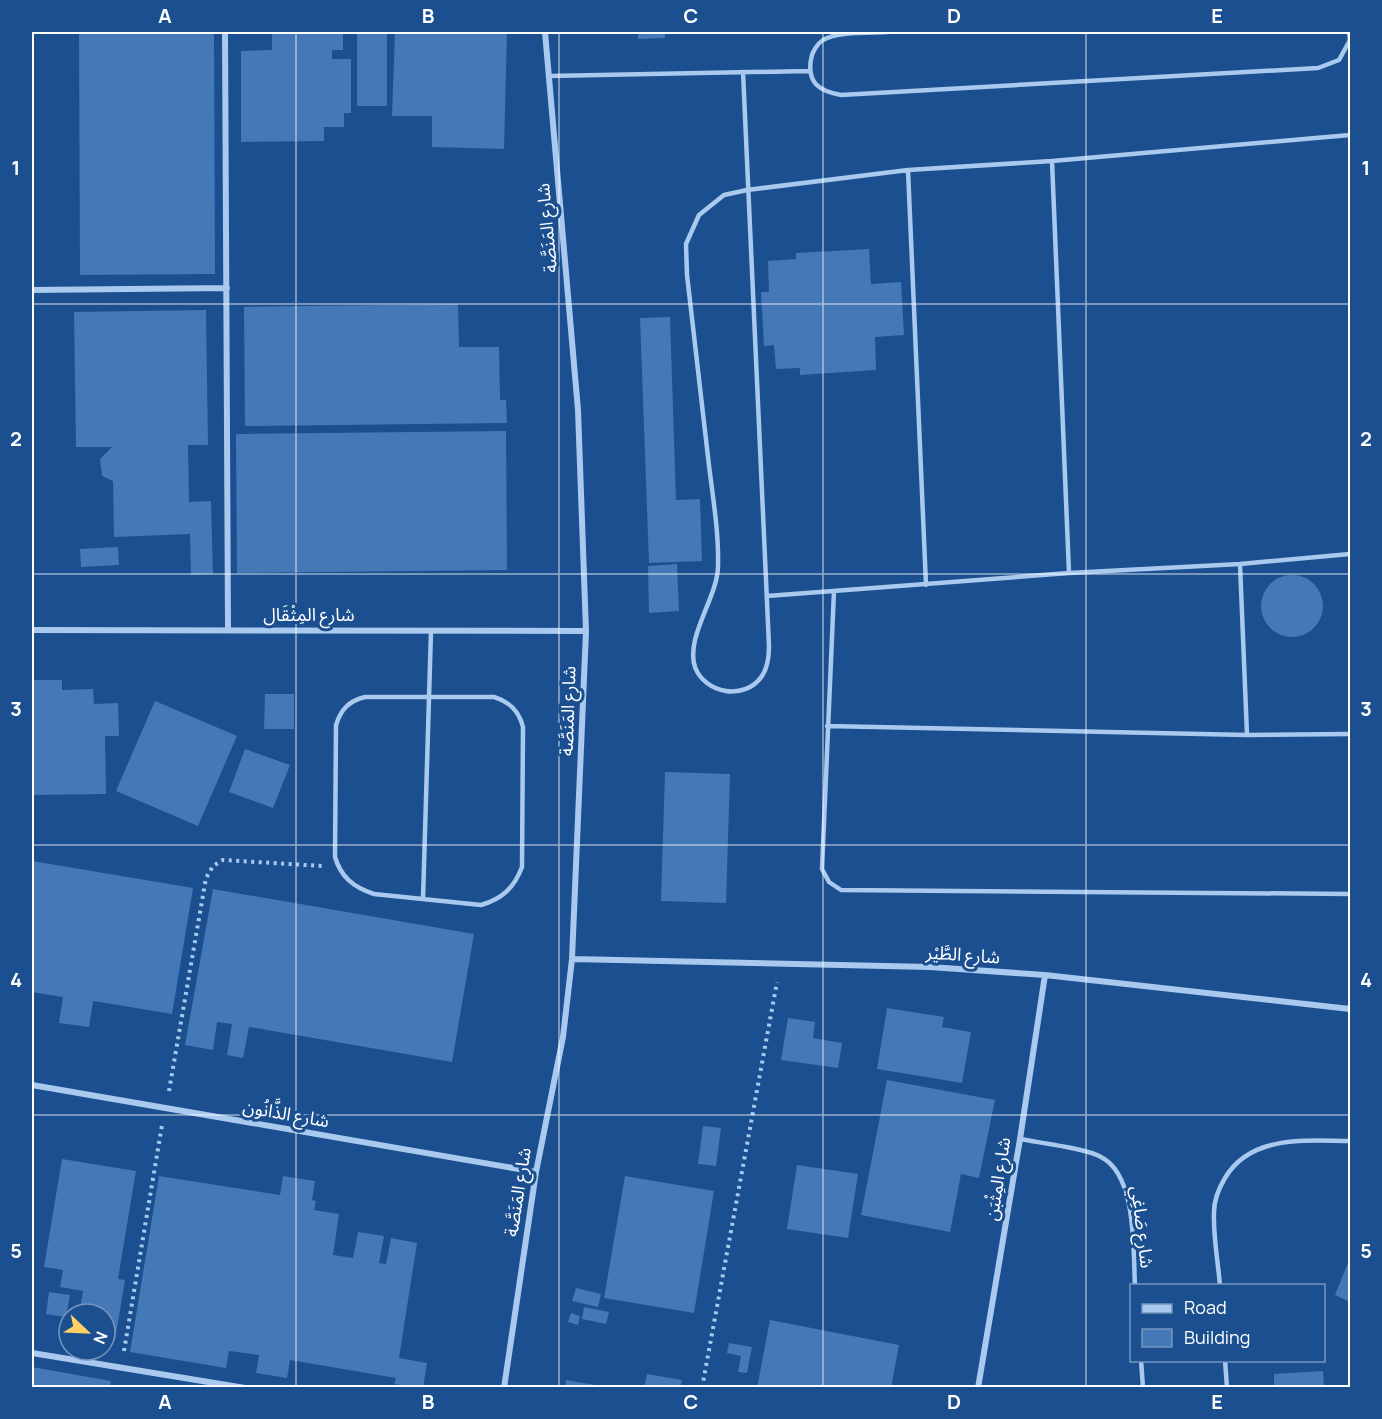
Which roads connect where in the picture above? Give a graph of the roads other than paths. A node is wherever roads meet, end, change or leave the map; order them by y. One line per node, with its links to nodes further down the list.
1 (225, 32): 12 (street)
2 (545, 32): 7 (street, شارع المَنَصَّة)
3 (887, 32): 5 (lane)
4 (1349, 32): 5 (lane)
5 (809, 71): 6 (lane)
6 (743, 72): 7 (lane); 11 (lane)
7 (549, 76): 23 (street, شارع المَنَصَّة)
8 (1350, 135): 9 (lane)
9 (1052, 161): 10 (lane); 16 (lane)
10 (908, 170): 11 (lane); 17 (lane)
11 (747, 190): 19 (lane); 19 (lane)
12 (226, 288): 13 (street); 20 (street)
13 (32, 290)
14 (1350, 554): 15 (lane)
15 (1240, 564): 16 (lane); 27 (lane)
16 (1069, 573): 17 (lane)
17 (926, 585): 18 (lane)
18 (834, 591): 19 (lane); 25 (lane)
19 (767, 596)
20 (228, 629): 21 (street, شارع المِثْقَال); 22 (street, شارع المِثْقَال)
21 (32, 630)
22 (430, 630): 23 (street, شارع المِثْقَال); 24 (lane)
23 (586, 631): 30 (street, شارع المَنَصَّة)
24 (429, 697): 29 (lane); 29 (lane); 29 (lane)
25 (827, 726): 27 (lane); 28 (lane)
26 (1350, 734): 27 (lane)
27 (1247, 735)
28 (1350, 894)
29 (423, 899)
30 (572, 959): 31 (street, شارع الطَّيْر); 36 (street, شارع المَنَصَّة)
31 (1045, 975): 32 (street, شارع الطَّيْر); 34 (street, شارع المِثْبَن)
32 (1350, 1009)
33 (32, 1085): 36 (street, شارع الذَّانُون)
34 (1020, 1139): 37 (lane, شارع صَاغِي); 44 (street, شارع المِثْبَن)
35 (1350, 1141): 38 (lane)
36 (536, 1172): 43 (street, شارع المَنَصَّة)
37 (1135, 1284)
38 (1220, 1284)
39 (32, 1353): 42 (street)
40 (1141, 1362): 45 (lane)
41 (1225, 1362): 46 (lane)
42 (244, 1388)
43 (504, 1388)
44 (978, 1388)
45 (1143, 1388)
46 (1227, 1388)

